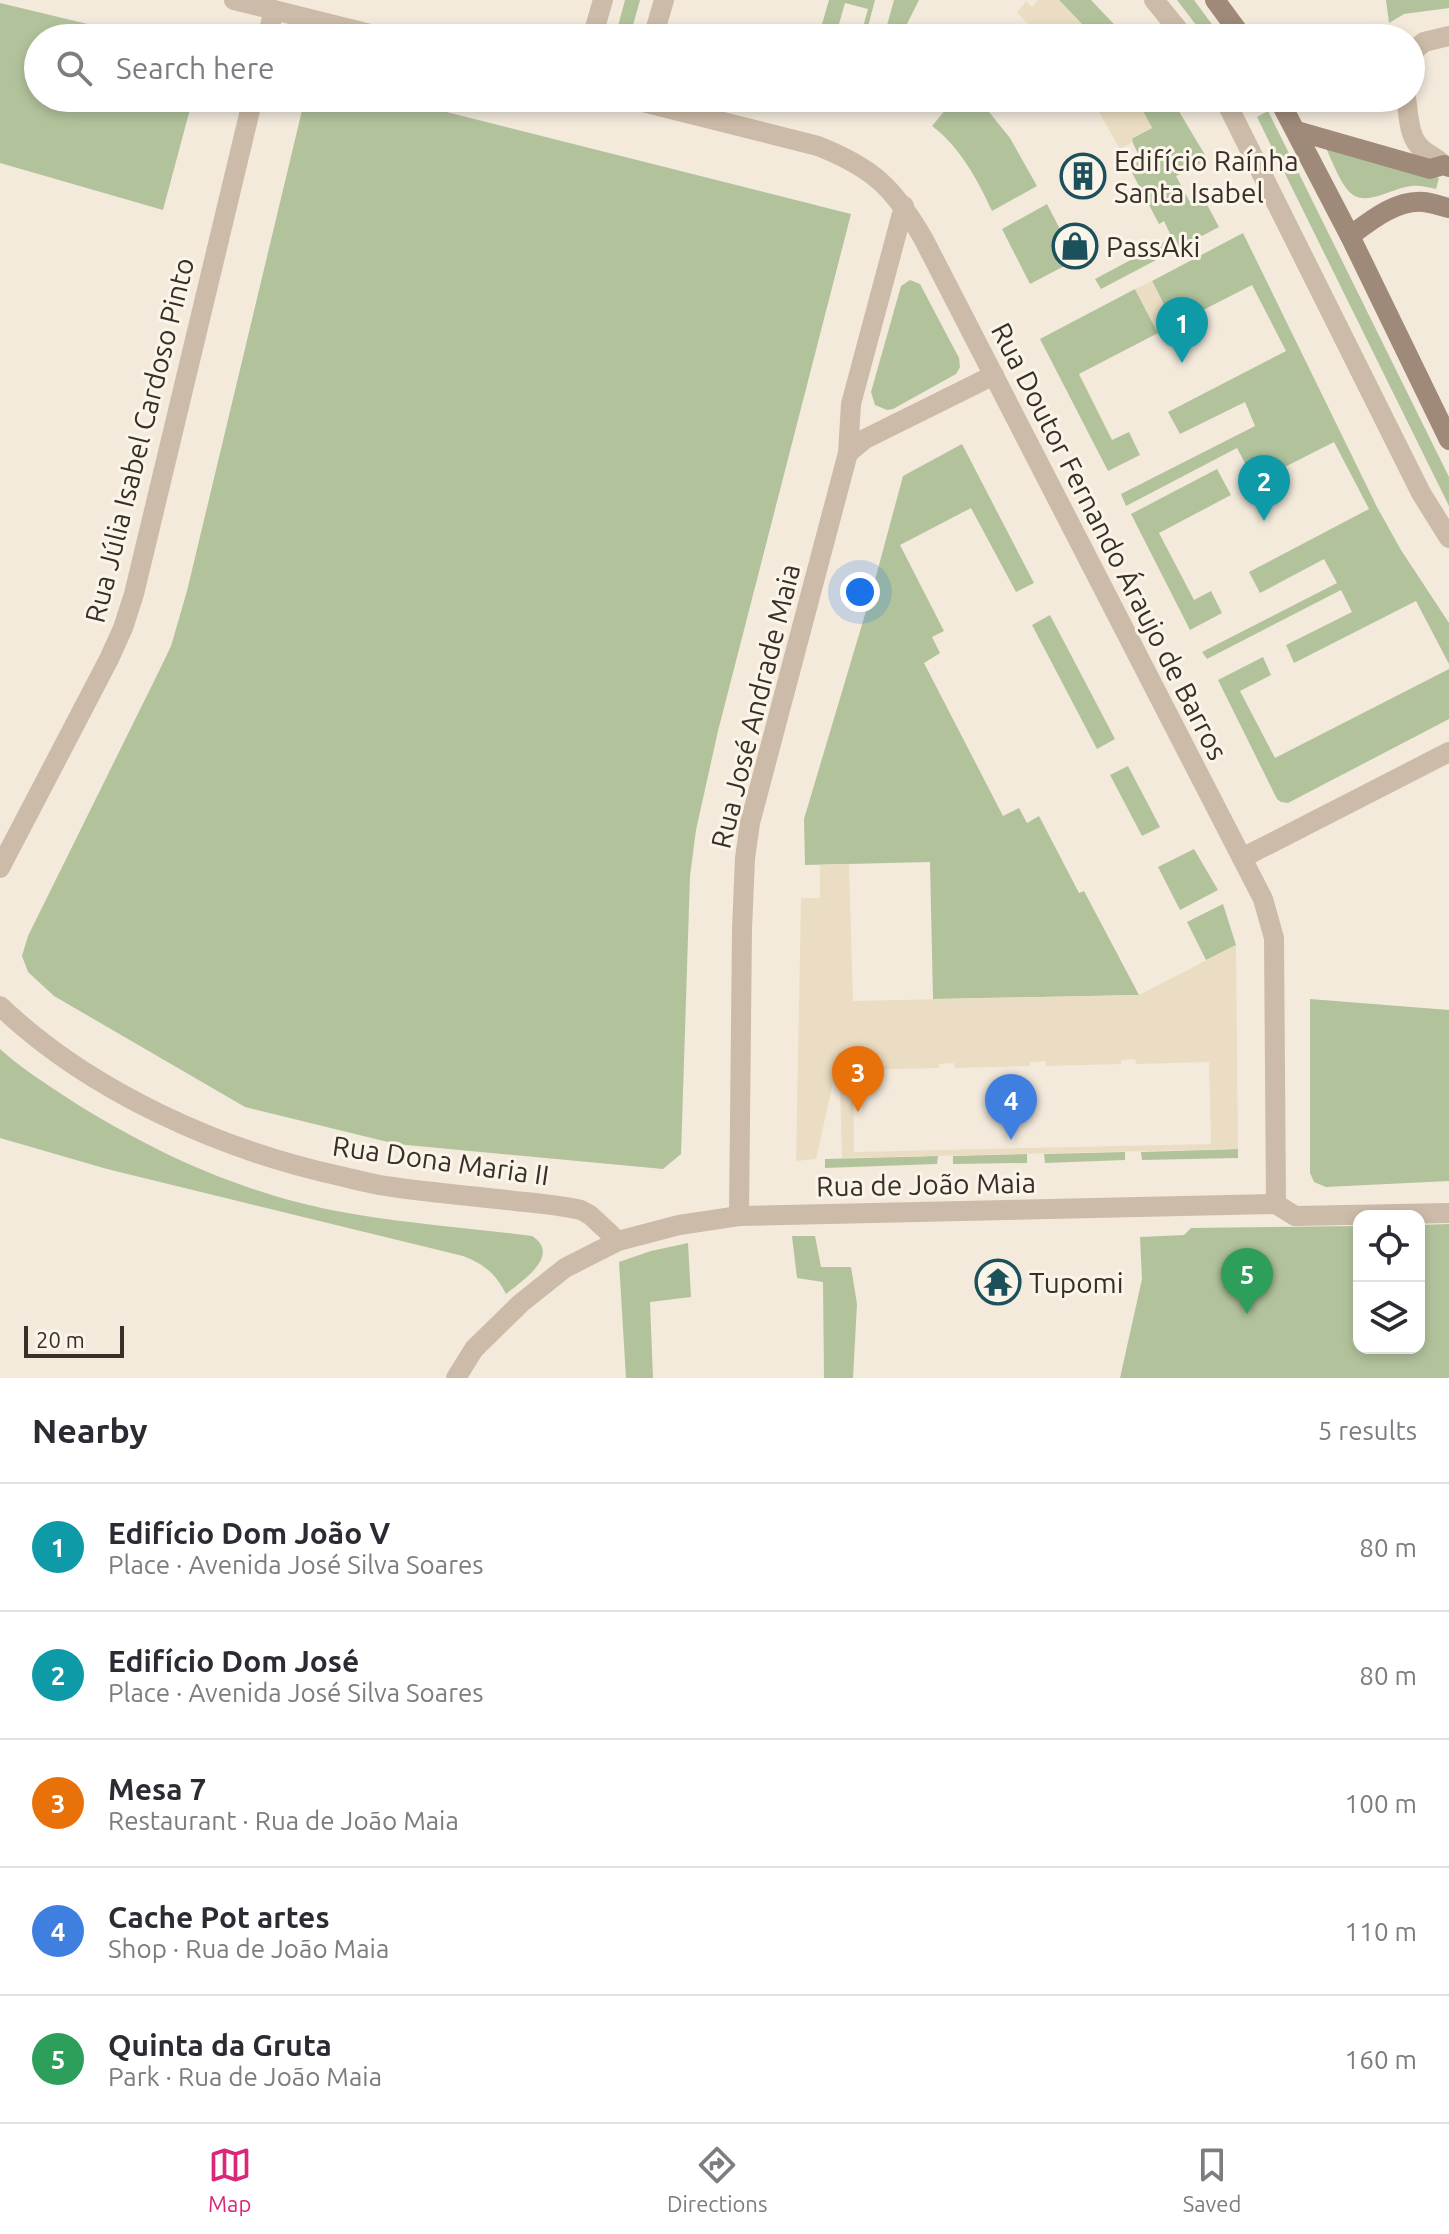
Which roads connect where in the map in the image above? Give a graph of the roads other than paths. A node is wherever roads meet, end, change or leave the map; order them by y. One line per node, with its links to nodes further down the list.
1 (234, 0): 6 (street)
2 (603, 0): 9 (street)
3 (664, 0): 10 (street)
4 (1154, 0): 11 (street)
5 (1215, 0): 12 (main road)
6 (274, 10): 7 (street); 8 (street)
7 (270, 24)
8 (330, 24)
9 (596, 24)
10 (657, 24)
11 (1174, 24)
12 (1233, 24)
13 (1449, 36): 14 (street)
14 (1425, 42)
15 (250, 112): 31 (street, Rua Júlia Isabel Cardoso Pinto)
16 (684, 112): 22 (street, Rua Doutor Fernando Áraujo de Barros)
17 (1231, 112): 28 (street)
18 (1286, 112): 20 (main road)
19 (1408, 112): 21 (street)
20 (1297, 131): 21 (main road); 24 (main road)
21 (1446, 166)
22 (904, 206): 25 (street, Rua Doutor Fernando Áraujo de Barros); 27 (street, Rua José Andrade Maia)
23 (1449, 208): 24 (main road)
24 (1350, 236): 26 (main road)
25 (994, 375): 27 (street); 30 (street, Rua Doutor Fernando Áraujo de Barros)
26 (1449, 440)
27 (848, 453): 35 (street, Rua José Andrade Maia)
28 (1449, 538)
29 (1449, 752): 30 (street)
30 (1242, 858): 33 (street, Rua Doutor Fernando Áraujo de Barros)
31 (0, 868)
32 (0, 1006): 36 (street, Rua Dona Maria II)
33 (1276, 1204): 34 (street, Rua de João Maia); 35 (street, Rua de João Maia)
34 (1449, 1213)
35 (739, 1216): 36 (street, Rua de João Maia)
36 (618, 1241): 37 (street, Rua de João Maia)
37 (456, 1378)

